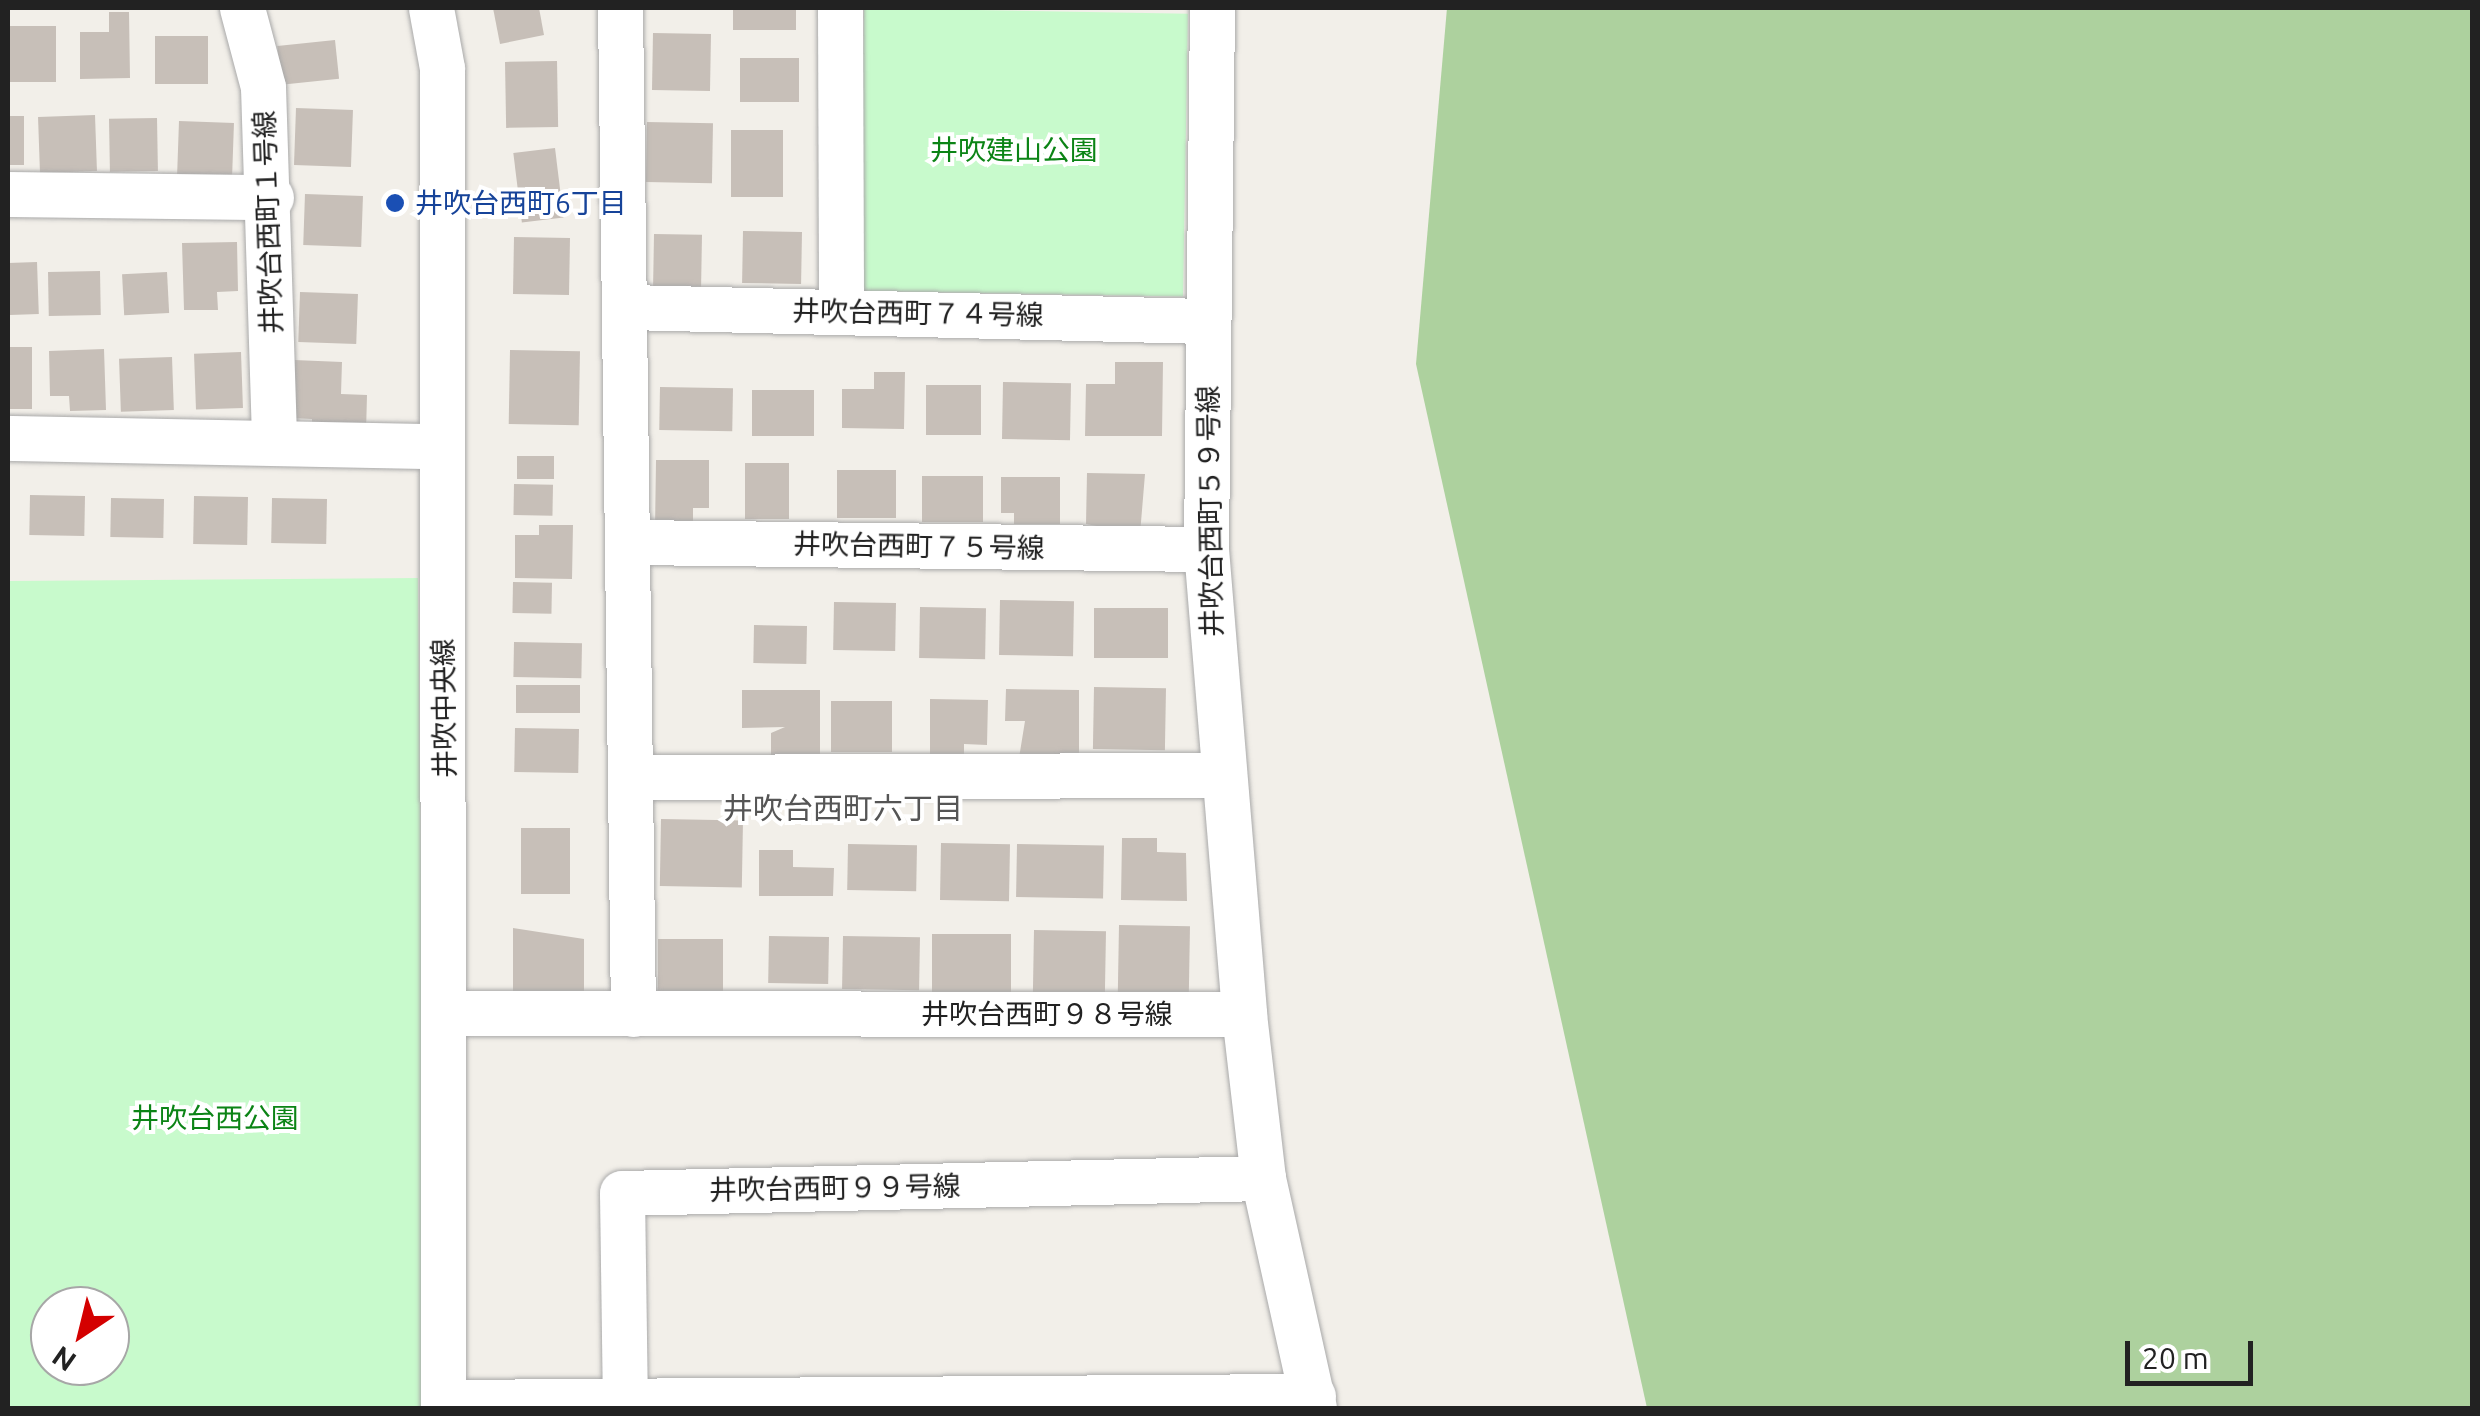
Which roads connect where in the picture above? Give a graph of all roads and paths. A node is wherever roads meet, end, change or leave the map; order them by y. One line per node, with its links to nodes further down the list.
1 (242, 8): 7 (street, 井吹台西町１号線)
2 (430, 8): 13 (street, 井吹中央線)
3 (620, 8): 8 (street)
4 (840, 8): 9 (street)
5 (1212, 8): 10 (street, 井吹台西町５９号線)
6 (8, 194): 7 (street)
7 (271, 197): 12 (street, 井吹台西町１号線)
8 (628, 307): 9 (street, 井吹台西町７４号線); 14 (street)
9 (841, 310): 10 (street, 井吹台西町７４号線)
10 (1208, 321): 15 (street, 井吹台西町５９号線)
11 (8, 438): 12 (street)
12 (274, 440): 13 (street)
13 (440, 446): 18 (street, 井吹中央線)
14 (632, 542): 15 (street, 井吹台西町７５号線); 17 (street)
15 (1206, 549): 16 (street, 井吹台西町５９号線)
16 (1219, 776): 17 (street); 20 (street, 井吹台西町５９号線)
17 (634, 777): 19 (street)
18 (449, 1013): 19 (street, 井吹台西町９８号線); 24 (street, 井吹中央線)
19 (633, 1014): 20 (street, 井吹台西町９８号線)
20 (1244, 1014): 21 (street)
21 (1264, 1178): 22 (street); 23 (street, 井吹台西町９９号線)
22 (1313, 1402): 23 (street)
23 (625, 1403): 24 (street)
24 (443, 1406)

